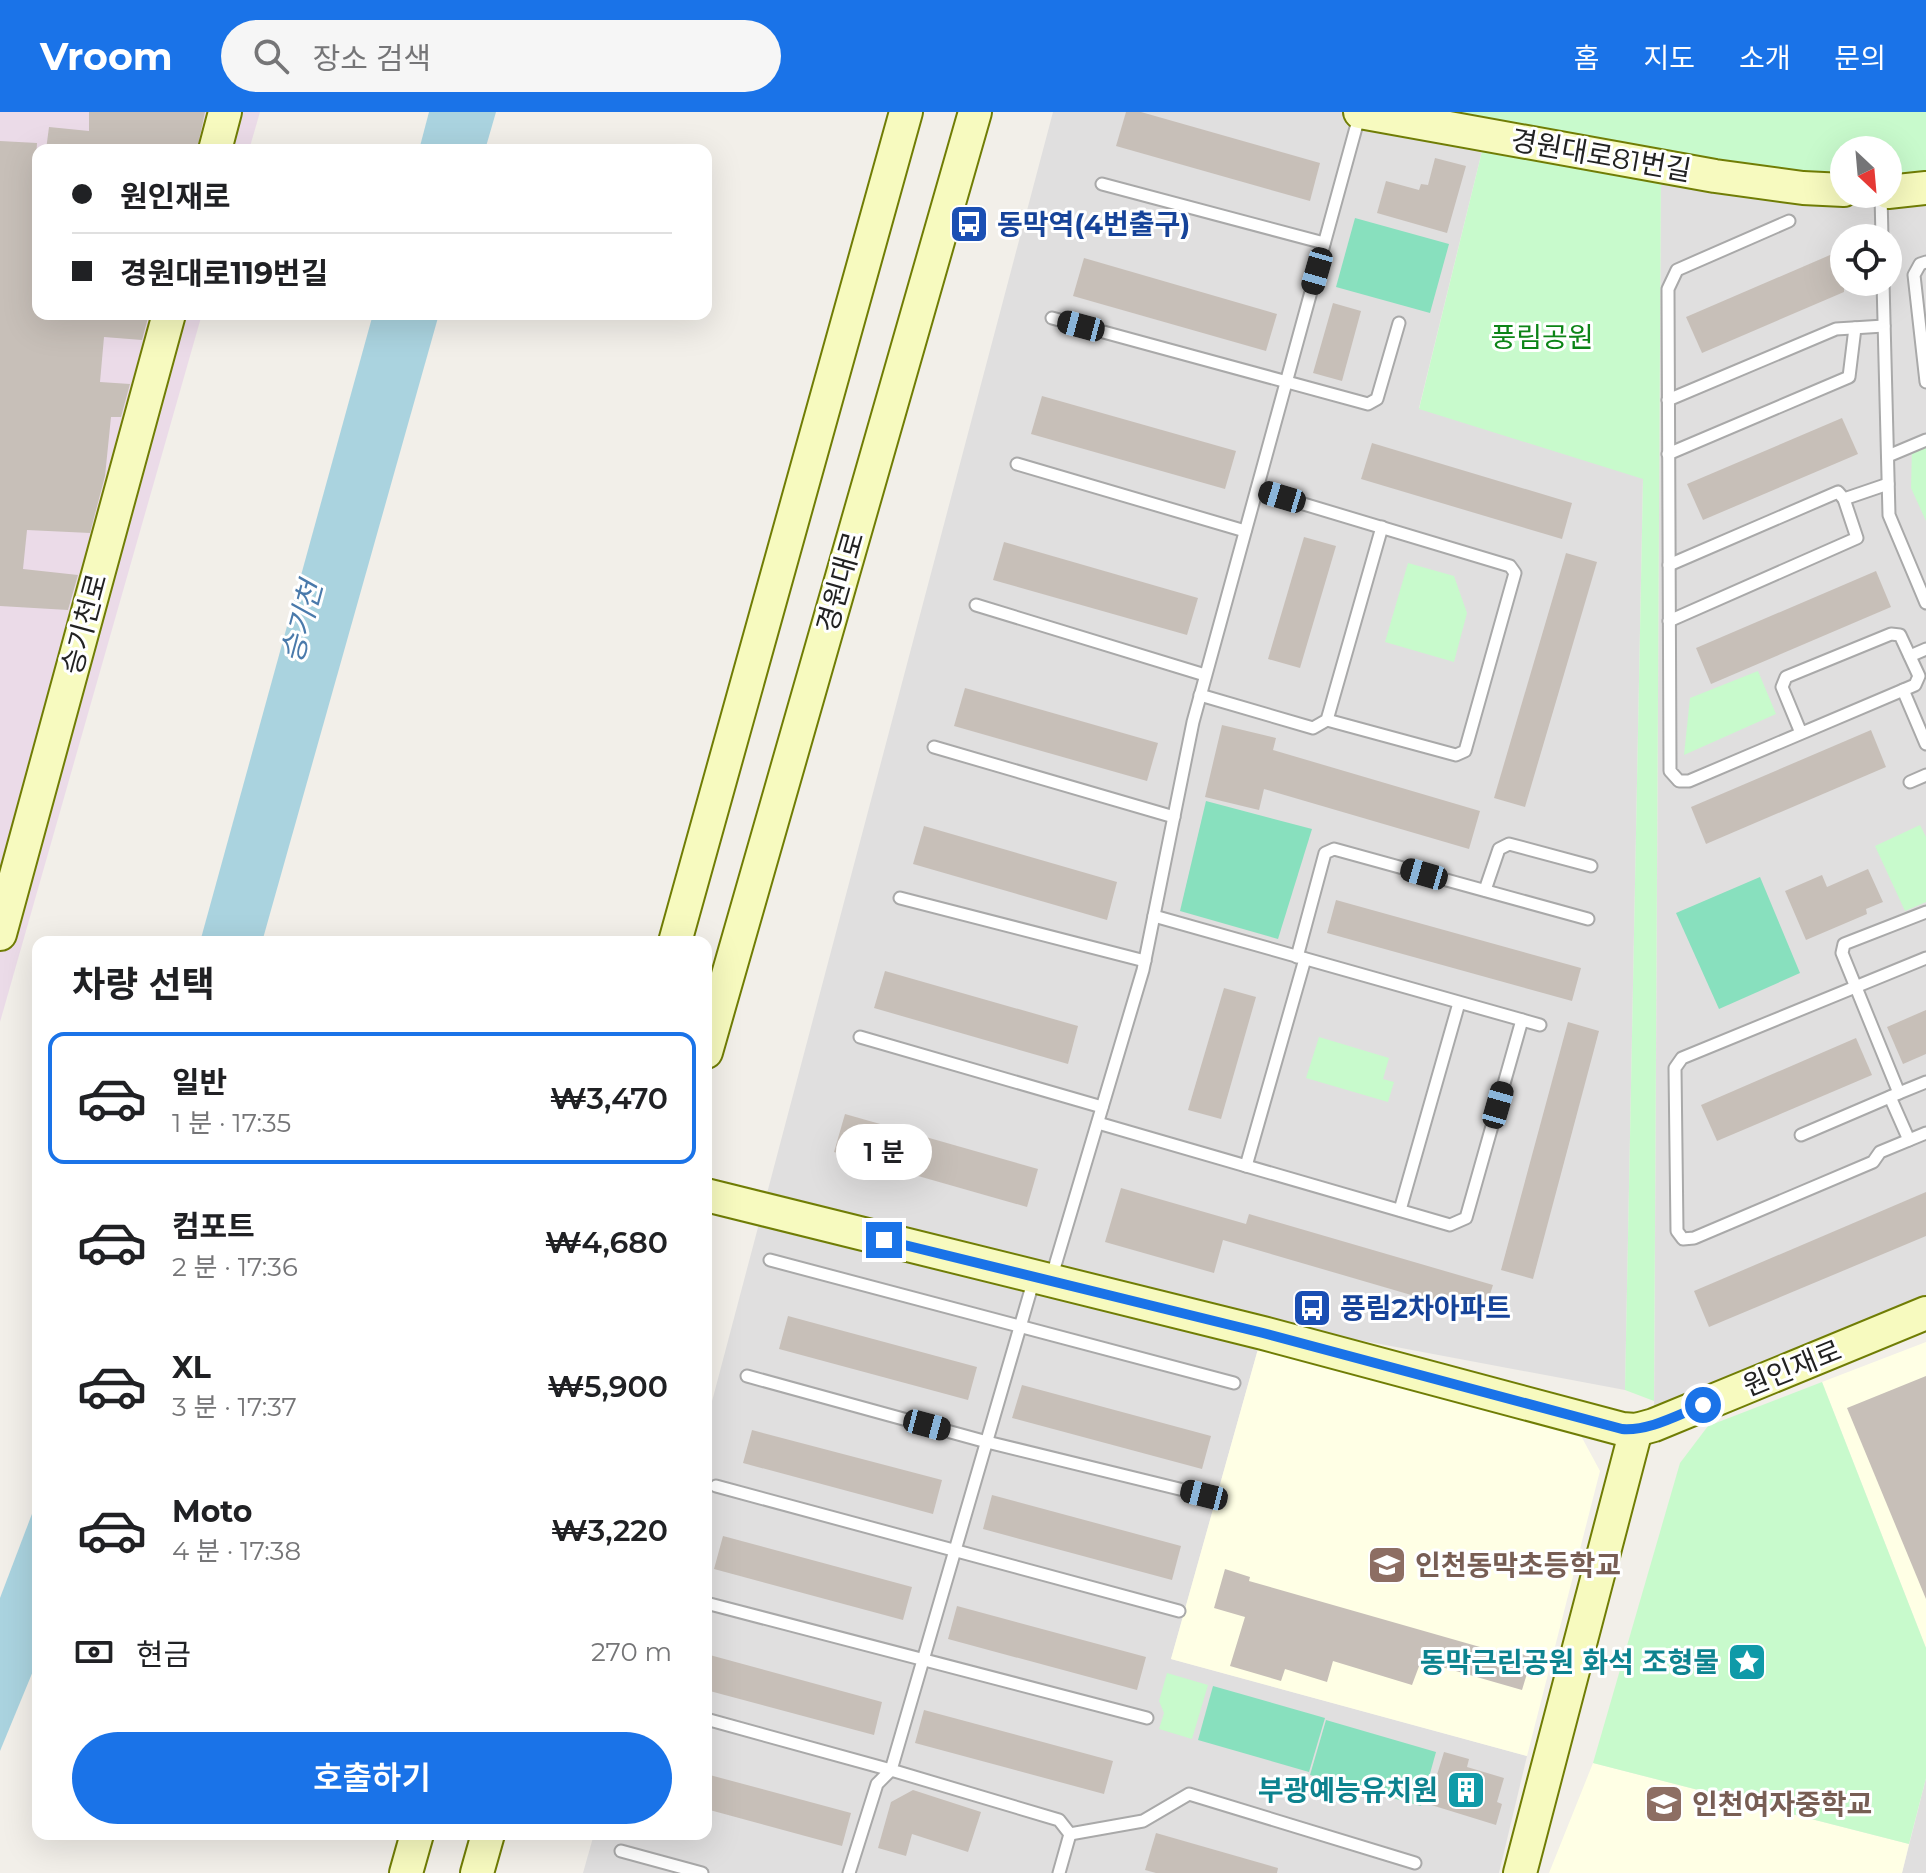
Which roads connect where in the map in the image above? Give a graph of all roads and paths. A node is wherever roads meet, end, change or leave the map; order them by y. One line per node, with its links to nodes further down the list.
1 (225, 112): 5 (main road)
2 (906, 112): 55 (main road)
3 (975, 112): 63 (main road, 경원대로)
4 (1360, 112): 8 (main road, 경원대로81번길); 11 (lane)
5 (217, 144)
6 (1102, 184): 11 (lane)
7 (1926, 188): 9 (main road)
8 (1830, 189)
9 (1902, 191)
10 (1789, 221): 21 (lane)
11 (1324, 243): 19 (lane)
12 (1926, 262): 20 (lane)
13 (1883, 296): 17 (lane)
14 (1052, 318): 19 (lane)
15 (167, 320): 54 (main road, 승기천로)
16 (1399, 323): 19 (lane)
17 (1884, 326): 18 (lane); 24 (lane)
18 (1855, 328): 21 (lane); 23 (lane)
19 (1286, 382): 27 (lane)
20 (1926, 382)
21 (1668, 400): 23 (lane)
22 (1926, 440): 24 (lane)
23 (1668, 454): 31 (lane)
24 (1888, 456): 26 (lane)
25 (1017, 464): 30 (lane)
26 (1888, 484): 28 (lane); 32 (lane)
27 (1257, 490): 29 (lane); 30 (lane)
28 (1844, 499): 31 (lane); 35 (lane)
29 (1382, 527): 41 (lane); 41 (lane)
30 (1245, 531): 38 (lane)
31 (1669, 565): 35 (lane)
32 (1922, 580): 33 (lane)
33 (1926, 603)
34 (976, 605): 38 (lane)
35 (1669, 621): 42 (lane)
36 (1926, 649): 37 (lane)
37 (1910, 656): 39 (lane); 42 (lane)
38 (1205, 675): 40 (lane)
39 (1903, 690): 42 (lane); 43 (lane)
40 (1200, 695): 41 (lane); 47 (lane)
41 (1327, 720)
42 (1801, 733)
43 (1926, 744)
44 (934, 747): 47 (lane)
45 (1926, 775): 46 (lane)
46 (1910, 782)
47 (1174, 817): 52 (lane)
48 (1591, 866): 49 (lane)
49 (1485, 890): 53 (lane); 56 (lane)
50 (900, 898): 58 (lane)
51 (1926, 912): 59 (lane)
52 (1154, 916): 56 (lane); 58 (lane)
53 (1588, 919)
54 (0, 934)
55 (677, 936)
56 (1301, 958): 60 (lane); 72 (lane)
57 (1926, 958): 59 (lane)
58 (1145, 961): 67 (lane)
59 (1855, 986): 66 (lane); 71 (lane)
60 (1459, 1003): 61 (lane); 74 (lane)
61 (1522, 1020): 62 (lane); 74 (lane)
62 (1540, 1025)
63 (712, 1031)
64 (860, 1037): 67 (lane)
65 (1926, 1082): 66 (lane)
66 (1895, 1095): 70 (lane); 71 (lane)
67 (1102, 1107): 68 (lane)
68 (1098, 1123): 72 (lane); 76 (lane)
69 (1926, 1133): 71 (lane)
70 (1801, 1135)
71 (1909, 1140)
72 (1246, 1166): 74 (lane)
73 (712, 1197): 76 (main road)
74 (1400, 1210)
75 (770, 1260): 78 (lane)
76 (1042, 1280): 78 (lane); 81 (main road)
77 (1926, 1313): 81 (main road, 원인재로)
78 (1020, 1327): 80 (lane); 82 (lane)
79 (747, 1376): 82 (lane)
80 (1234, 1383)
81 (1636, 1430): 102 (main road)
82 (987, 1442): 84 (lane); 85 (lane)
83 (716, 1486): 85 (lane)
84 (1204, 1495)
85 (955, 1552): 87 (lane); 88 (lane)
86 (712, 1605): 88 (lane)
87 (1179, 1611)
88 (924, 1659): 89 (lane); 91 (lane)
89 (1147, 1718)
90 (712, 1721): 91 (lane)
91 (891, 1770): 92 (lane); 100 (lane)
92 (1070, 1834): 96 (lane); 101 (lane)
93 (415, 1840): 97 (main road)
94 (486, 1840): 98 (main road)
95 (621, 1851): 99 (lane)
96 (1415, 1863)
97 (406, 1873)
98 (477, 1873)
99 (702, 1873)
100 (849, 1873)
101 (1059, 1873)
102 (1520, 1873)

